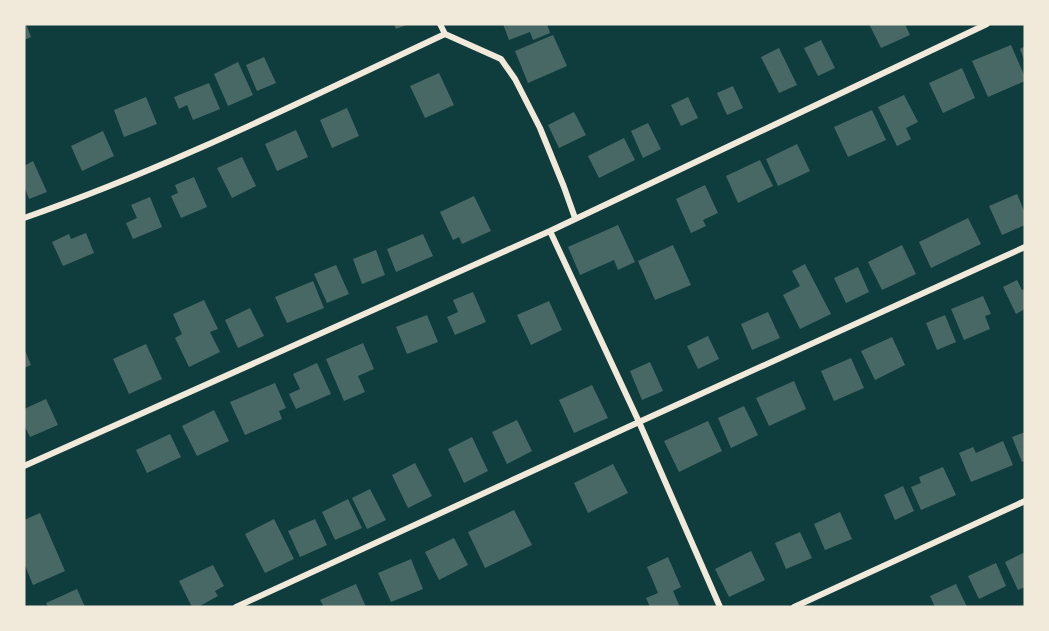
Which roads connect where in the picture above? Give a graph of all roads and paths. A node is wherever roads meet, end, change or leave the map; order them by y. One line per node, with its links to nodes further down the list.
1 (440, 24): 3 (street)
2 (987, 24): 5 (street)
3 (445, 34): 4 (street); 5 (street)
4 (24, 218)
5 (575, 218): 6 (street)
6 (550, 231): 8 (street); 9 (street)
7 (1025, 247): 8 (street)
8 (639, 422): 11 (street); 12 (street)
9 (24, 466)
10 (1025, 501): 13 (street)
11 (236, 607)
12 (720, 607)
13 (794, 607)

